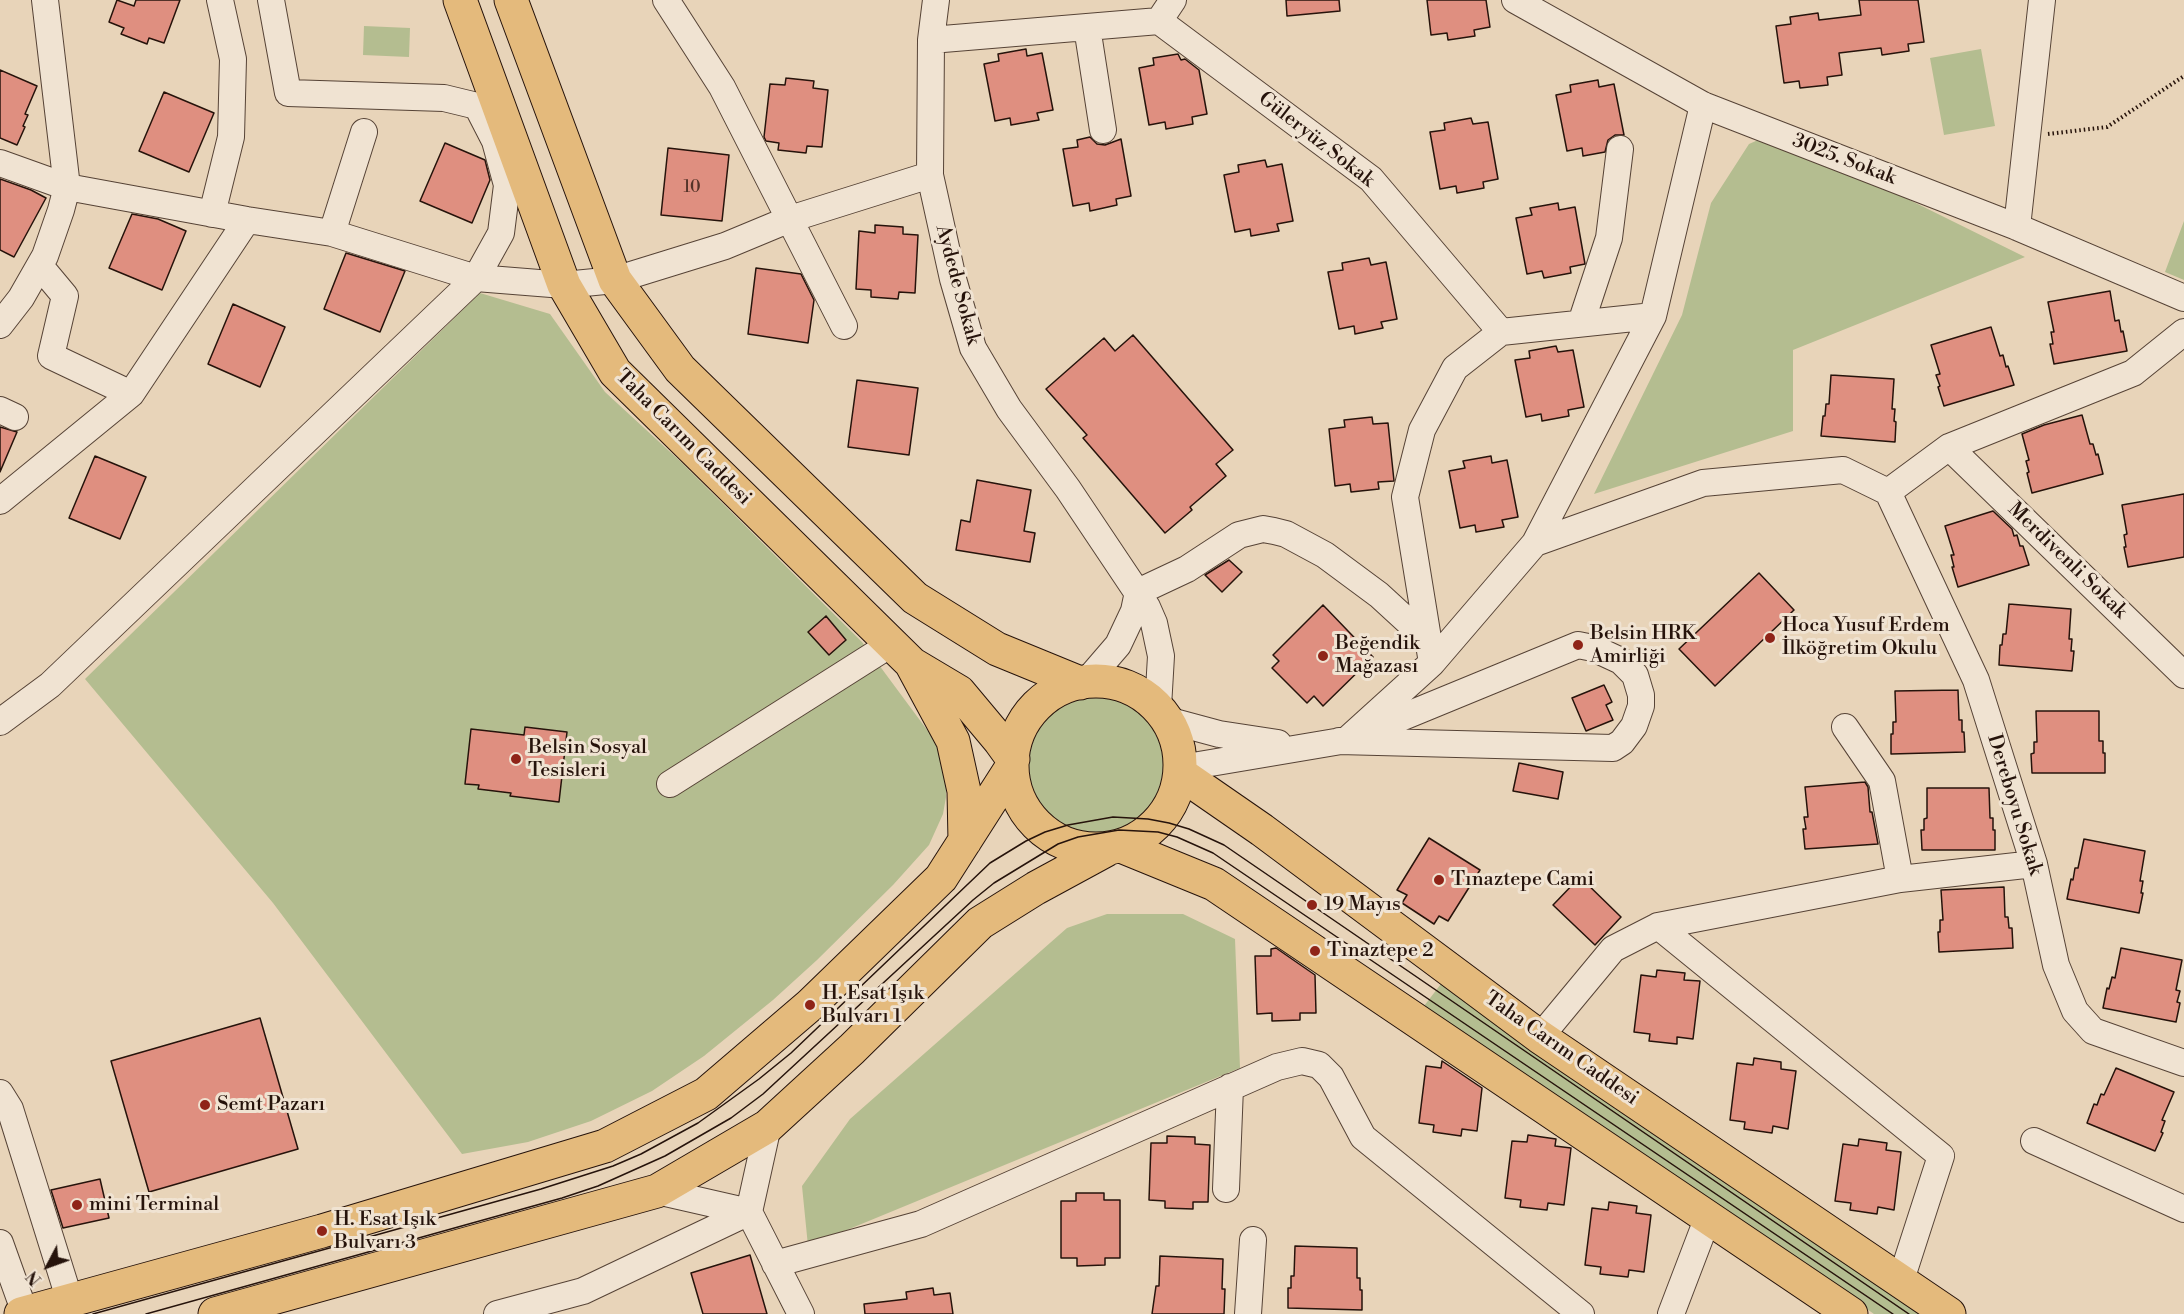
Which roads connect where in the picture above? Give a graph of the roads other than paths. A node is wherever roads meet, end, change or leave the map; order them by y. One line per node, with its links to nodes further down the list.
1 (45, 0): 19 (street)
2 (220, 0): 20 (street)
3 (271, 0): 26 (street)
4 (460, 0): 28 (main road, Taha Carım Caddesi)
5 (510, 0): 27 (main road)
6 (666, 0): 21 (street)
7 (936, 0): 12 (street, Aydede Sokak)
8 (1515, 0): 13 (street, 3025. Sokak)
9 (2042, 0): 23 (street)
10 (1166, 10): 11 (street); 34 (street, Güleryüz Sokak)
11 (1087, 27): 12 (street); 14 (street)
12 (931, 40): 18 (street, Aydede Sokak)
13 (1703, 105): 23 (street, 3025. Sokak); 30 (street)
14 (1103, 130)
15 (364, 132): 24 (street)
16 (1620, 149): 31 (street)
17 (0, 164): 19 (street)
18 (930, 176): 21 (street); 41 (street, Aydede Sokak)
19 (67, 187): 20 (street); 25 (street)
20 (212, 214): 22 (street)
21 (790, 219): 27 (street); 33 (street)
22 (248, 220): 24 (street); 36 (street)
23 (2017, 227): 29 (street, 3025. Sokak)
24 (332, 233): 26 (street)
25 (40, 266): 32 (street); 36 (street)
26 (476, 278): 28 (street); 47 (street)
27 (615, 280): 28 (street); 45 (main road)
28 (564, 285): 43 (main road, Taha Carım Caddesi)
29 (2184, 298)
30 (1653, 316): 31 (street); 40 (street)
31 (1581, 323): 34 (street)
32 (0, 325)
33 (844, 326)
34 (1501, 332): 42 (street)
35 (2184, 332): 37 (street)
36 (131, 394): 39 (street)
37 (1949, 447): 38 (street); 44 (street, Merdivenli Sokak)
38 (1888, 492): 40 (street); 55 (street, Dereboyu Sokak)
39 (0, 501)
40 (1535, 543): 42 (street)
41 (1138, 592): 42 (street); 45 (street); 46 (street, Aydede Sokak)
42 (1430, 651): 49 (street)
43 (902, 654): 50 (main road, Taha Carım Caddesi); 52 (street); 53 (main road)
44 (2184, 674)
45 (1083, 682): 46 (main road); 50 (main road)
46 (1163, 714): 49 (street); 51 (main road)
47 (2, 719)
48 (1845, 727): 56 (street)
49 (1347, 740): 49 (street); 51 (street)
50 (1012, 763): 53 (main road); 54 (main road)
51 (1181, 771): 54 (main road); 58 (main road, Taha Carım Caddesi)
52 (670, 784)
53 (965, 841): 73 (main road)
54 (1114, 848): 62 (main road); 68 (main road)
55 (2034, 864): 56 (street); 59 (street, Dereboyu Sokak)
56 (1899, 879): 57 (street)
57 (1658, 926): 58 (street); 72 (street)
58 (1540, 1037): 72 (main road, Taha Carım Caddesi)
59 (2184, 1064)
60 (1230, 1087): 64 (street); 71 (street); 79 (street)
61 (0, 1093): 73 (street)
62 (768, 1125): 65 (main road); 67 (street)
63 (2034, 1141): 66 (street)
64 (1226, 1189)
65 (657, 1191): 67 (street); 75 (main road)
66 (2184, 1209)
67 (748, 1212): 71 (street); 76 (street)
68 (1708, 1217): 80 (street); 81 (main road)
69 (1253, 1240): 78 (street)
70 (1, 1249): 74 (street)
71 (775, 1264): 77 (street)
72 (1900, 1283): 82 (main road, Taha Carım Caddesi)
73 (70, 1301): 74 (main road)
74 (23, 1314)
75 (215, 1314)
76 (497, 1314)
77 (801, 1314)
78 (1248, 1314)
79 (1581, 1314)
80 (1671, 1314)
81 (1851, 1314)
82 (1948, 1314)

